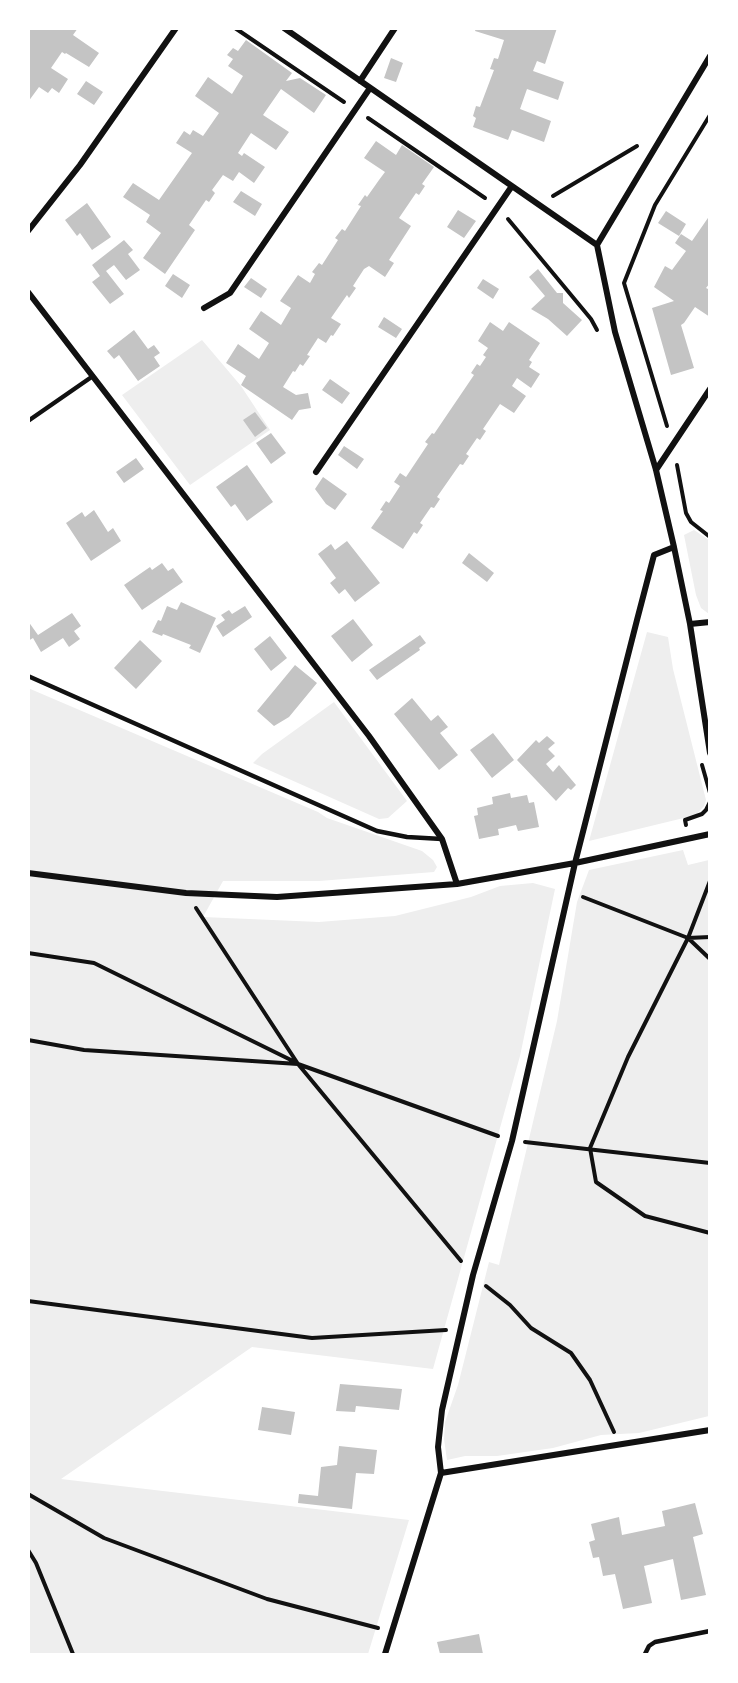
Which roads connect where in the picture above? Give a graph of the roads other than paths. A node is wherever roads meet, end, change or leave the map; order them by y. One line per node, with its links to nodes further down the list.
1 (176, 28): 8 (street)
2 (284, 28): 5 (street)
3 (395, 28): 5 (street)
4 (710, 56): 9 (street)
5 (360, 81): 6 (street)
6 (370, 88): 7 (street); 11 (street)
7 (512, 186): 9 (street); 16 (street)
8 (28, 231)
9 (597, 245): 15 (street)
10 (28, 292): 12 (street)
11 (204, 308)
12 (93, 376): 14 (lane); 23 (street)
13 (710, 389): 15 (street)
14 (28, 421)
15 (656, 470): 17 (street)
16 (316, 472)
17 (674, 547): 19 (street); 24 (street)
18 (710, 622): 19 (street)
19 (690, 624): 21 (street)
20 (28, 676): 23 (lane)
21 (710, 753)
22 (710, 834): 24 (street)
23 (442, 839): 26 (street)
24 (575, 863): 26 (street); 28 (street)
25 (28, 873): 26 (street)
26 (457, 884)
27 (710, 1430): 28 (street)
28 (441, 1473): 30 (street)
29 (710, 1631): 31 (lane)
30 (385, 1654)
31 (645, 1654)

